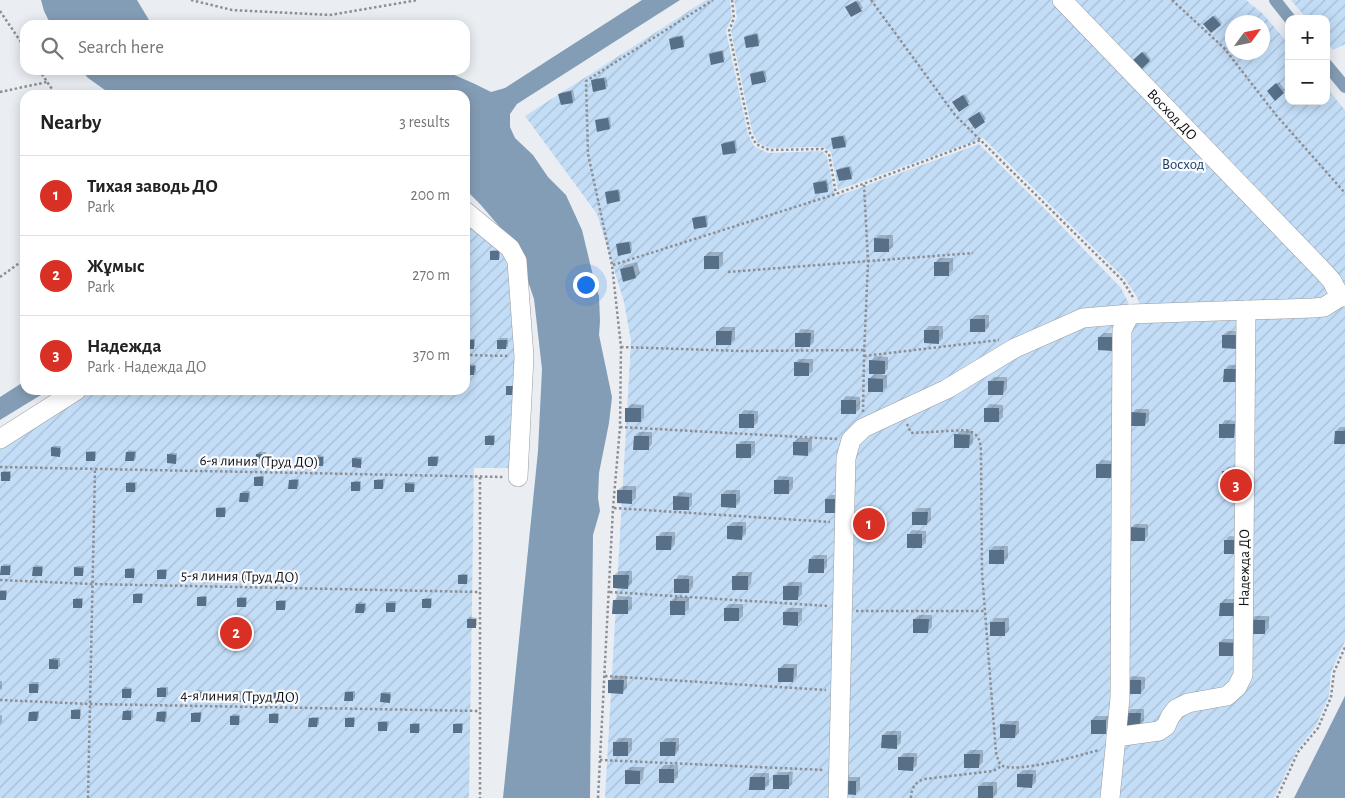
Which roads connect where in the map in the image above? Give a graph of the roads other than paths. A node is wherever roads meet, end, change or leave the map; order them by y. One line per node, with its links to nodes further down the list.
1 (1062, 0): 3 (street, Восход ДО)
2 (470, 215): 8 (street)
3 (1342, 297): 4 (street)
4 (1246, 310): 5 (street); 9 (street, Надежда ДО)
5 (1135, 314): 9 (street); 10 (street)
6 (69, 395): 7 (street)
7 (0, 438)
8 (518, 477)
9 (1116, 741): 11 (street)
10 (838, 798)
11 (1110, 798)

